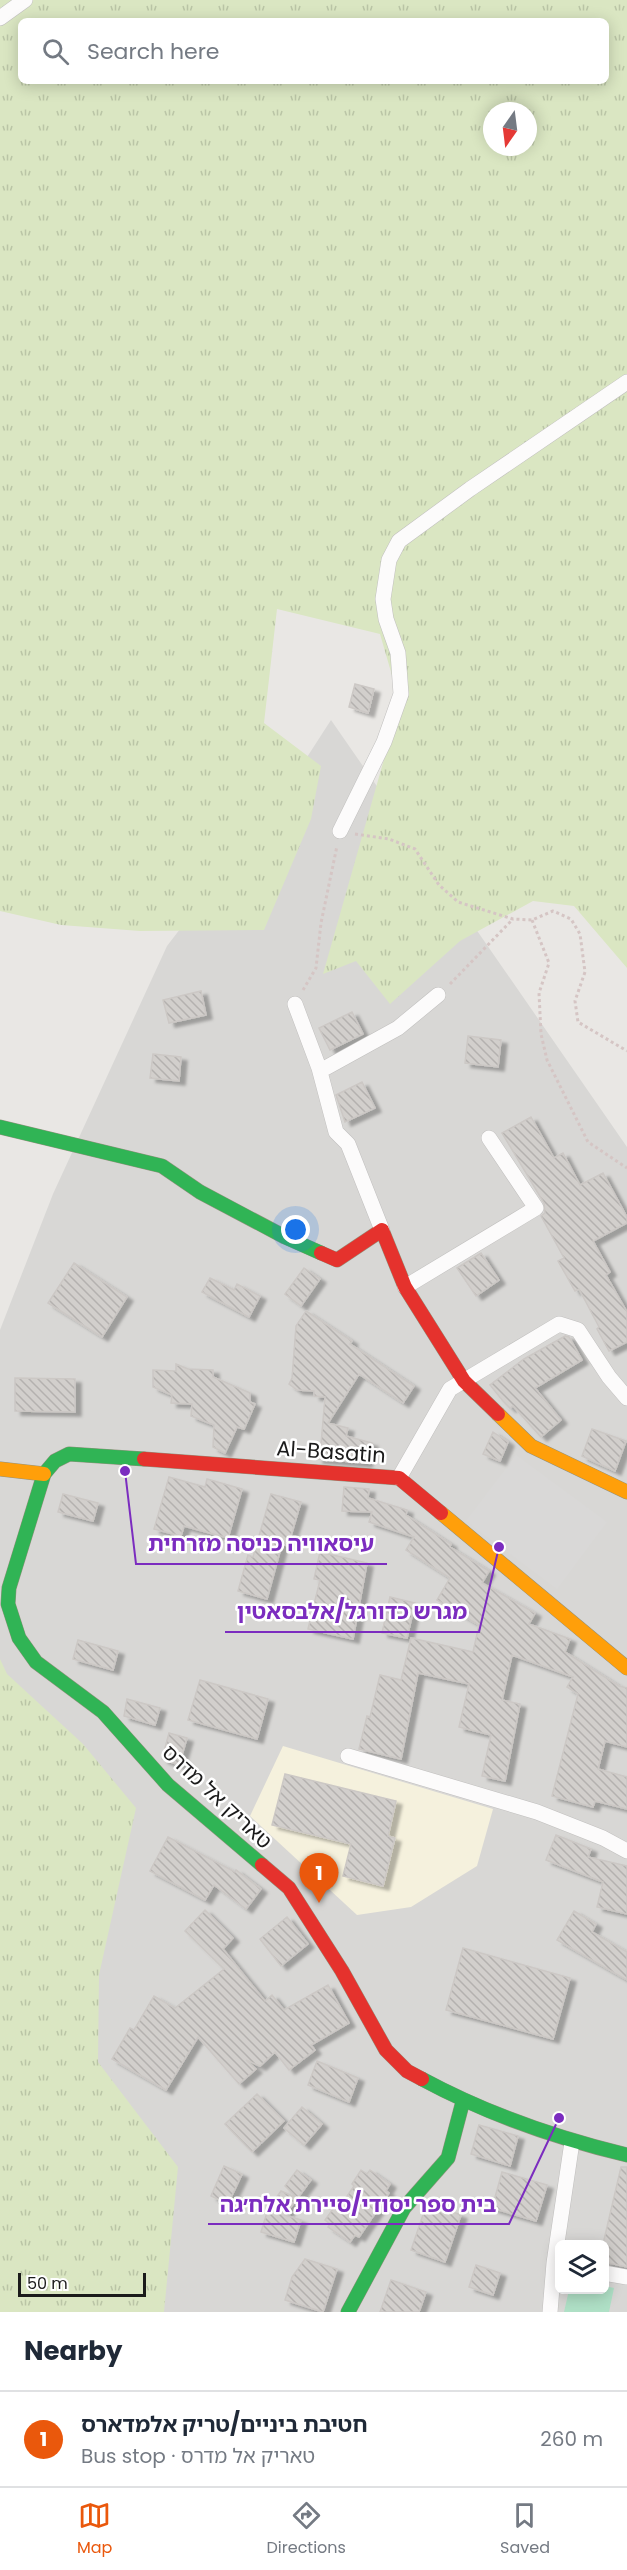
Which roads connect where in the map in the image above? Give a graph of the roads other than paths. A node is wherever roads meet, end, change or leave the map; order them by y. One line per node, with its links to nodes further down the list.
1 (25, 0): 2 (street)
2 (0, 18)
3 (627, 382): 4 (street)
4 (340, 831)
5 (438, 995): 7 (street)
6 (295, 1005): 7 (street)
7 (320, 1071): 10 (street)
8 (0, 1127): 10 (street)
9 (489, 1138): 11 (street)
10 (382, 1230): 11 (street)
11 (405, 1287): 12 (street)
12 (464, 1381): 13 (street); 16 (street); 17 (street)
13 (627, 1398)
14 (0, 1469): 15 (street)
15 (44, 1474): 16 (street, Al-Basatin); 21 (street, טאריק אל מדרס)
16 (399, 1478): 18 (street, Al-Basatin)
17 (627, 1492)
18 (627, 1668)
19 (348, 1756): 20 (street)
20 (627, 1851)
21 (464, 2101): 22 (street, טאריק אל מדרס); 28 (street)
22 (572, 2142): 23 (street, טאריק אל מדרס); 24 (street)
23 (627, 2155)
24 (560, 2240)
25 (609, 2273): 27 (street)
26 (555, 2277): 29 (street)
27 (627, 2277)
28 (348, 2312)
29 (550, 2312)

